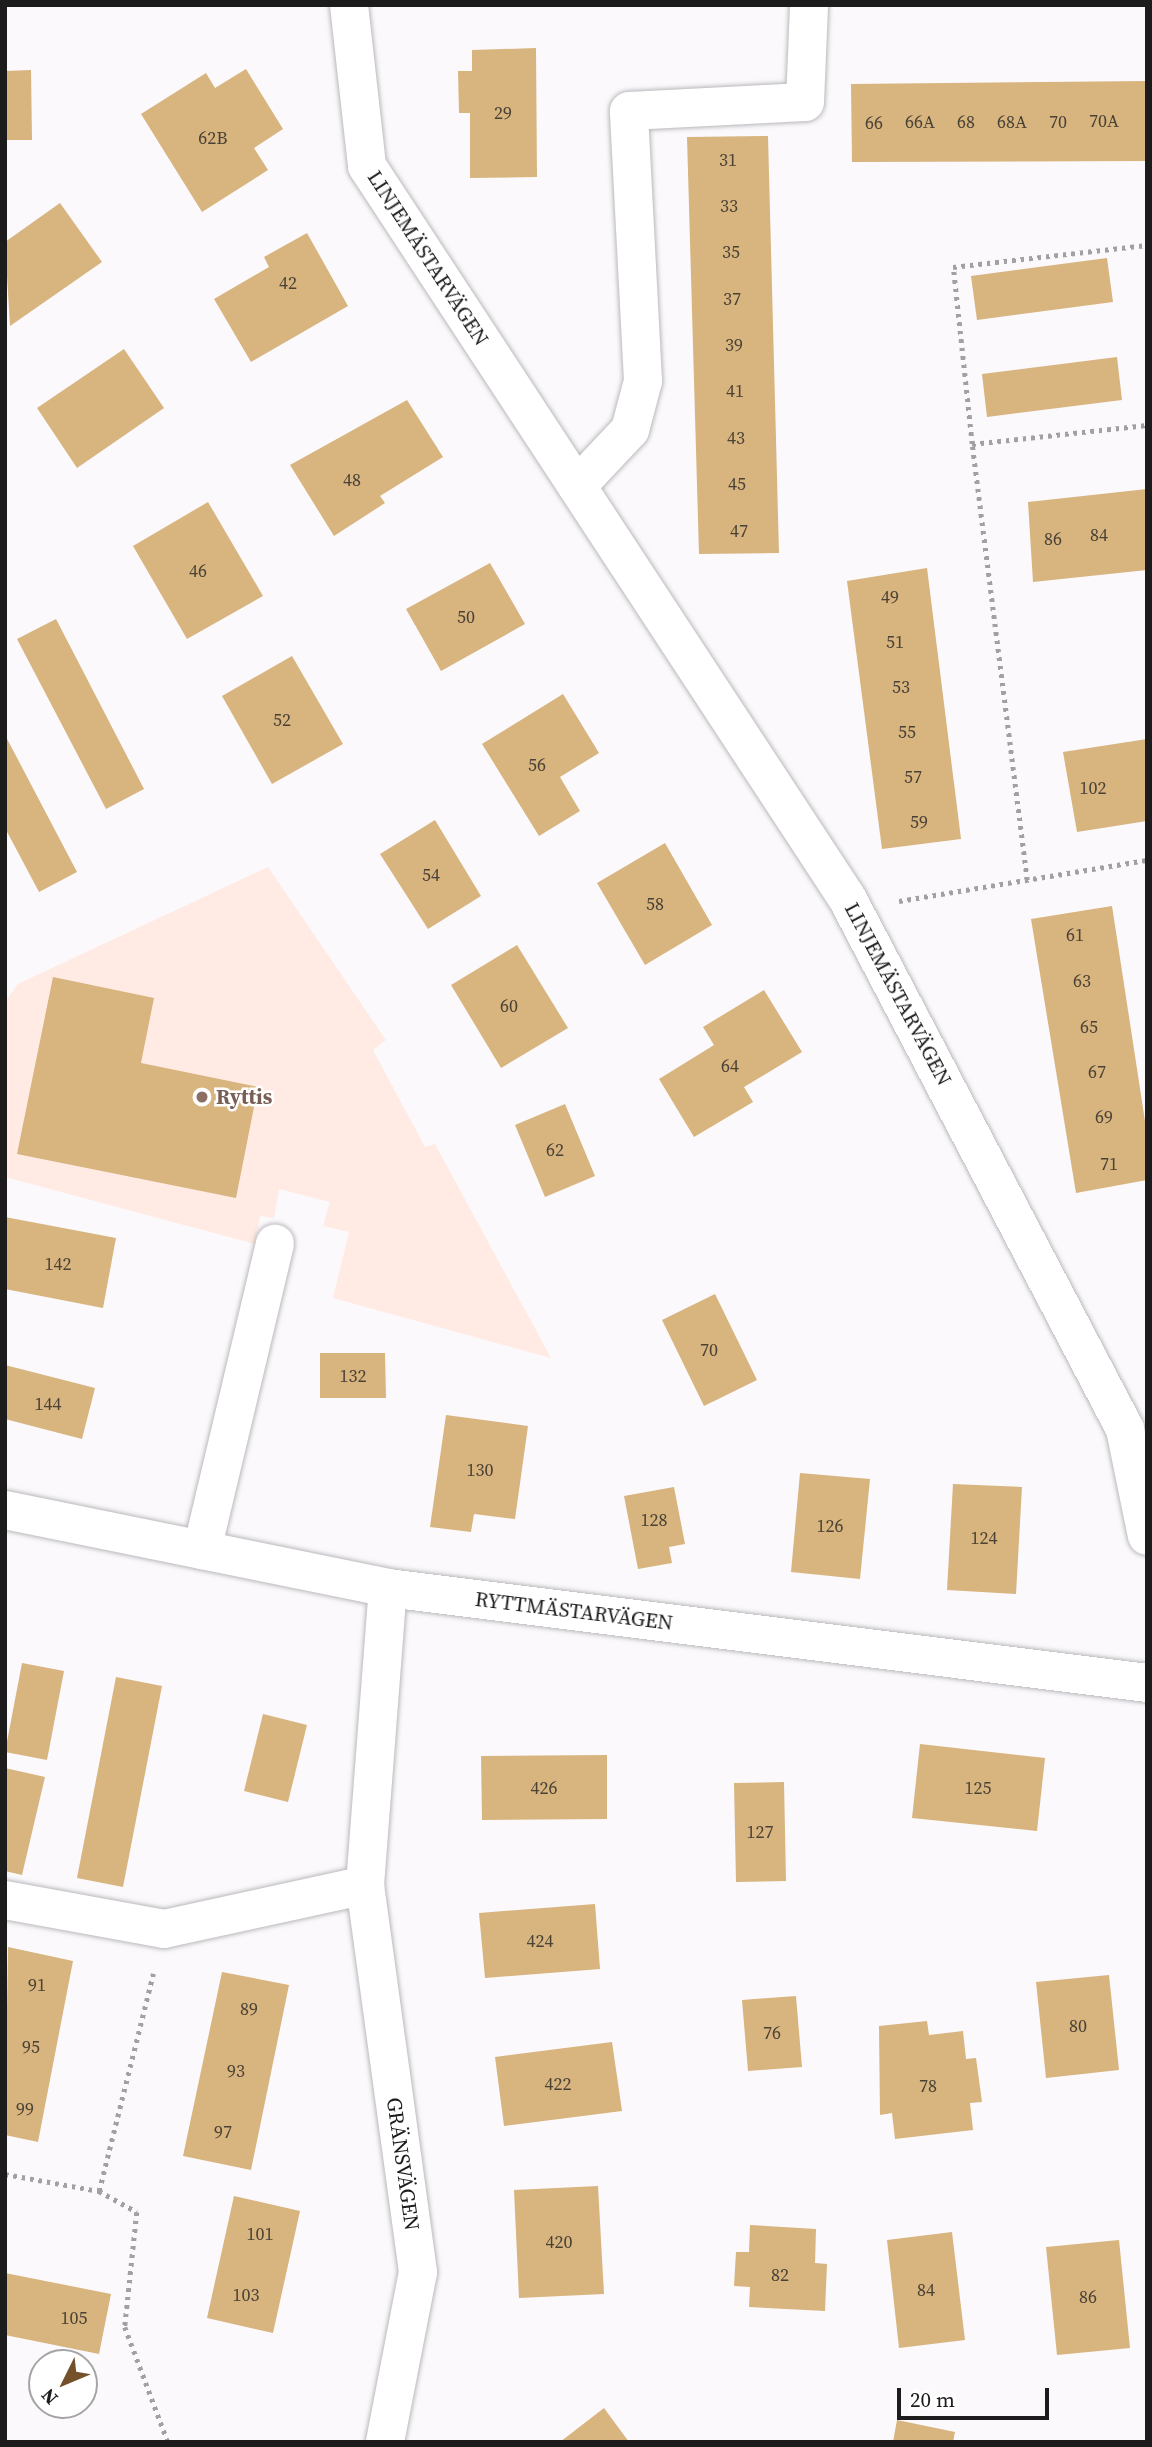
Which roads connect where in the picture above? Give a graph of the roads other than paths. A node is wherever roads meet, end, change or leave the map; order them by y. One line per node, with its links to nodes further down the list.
1 (349, 5): 3 (street, LINJEMÄSTARVÄGEN)
2 (809, 5): 3 (street)
3 (577, 486): 6 (street, LINJEMÄSTARVÄGEN)
4 (275, 1244): 7 (street)
5 (5, 1510): 7 (street, RYTTMÄSTARVÄGEN)
6 (1147, 1536)
7 (202, 1550): 8 (street, RYTTMÄSTARVÄGEN)
8 (388, 1588): 9 (street, RYTTMÄSTARVÄGEN); 10 (street, GRÄNSVÄGEN)
9 (1147, 1683)
10 (365, 1885): 11 (street); 12 (street, GRÄNSVÄGEN)
11 (5, 1900)
12 (385, 2442)

